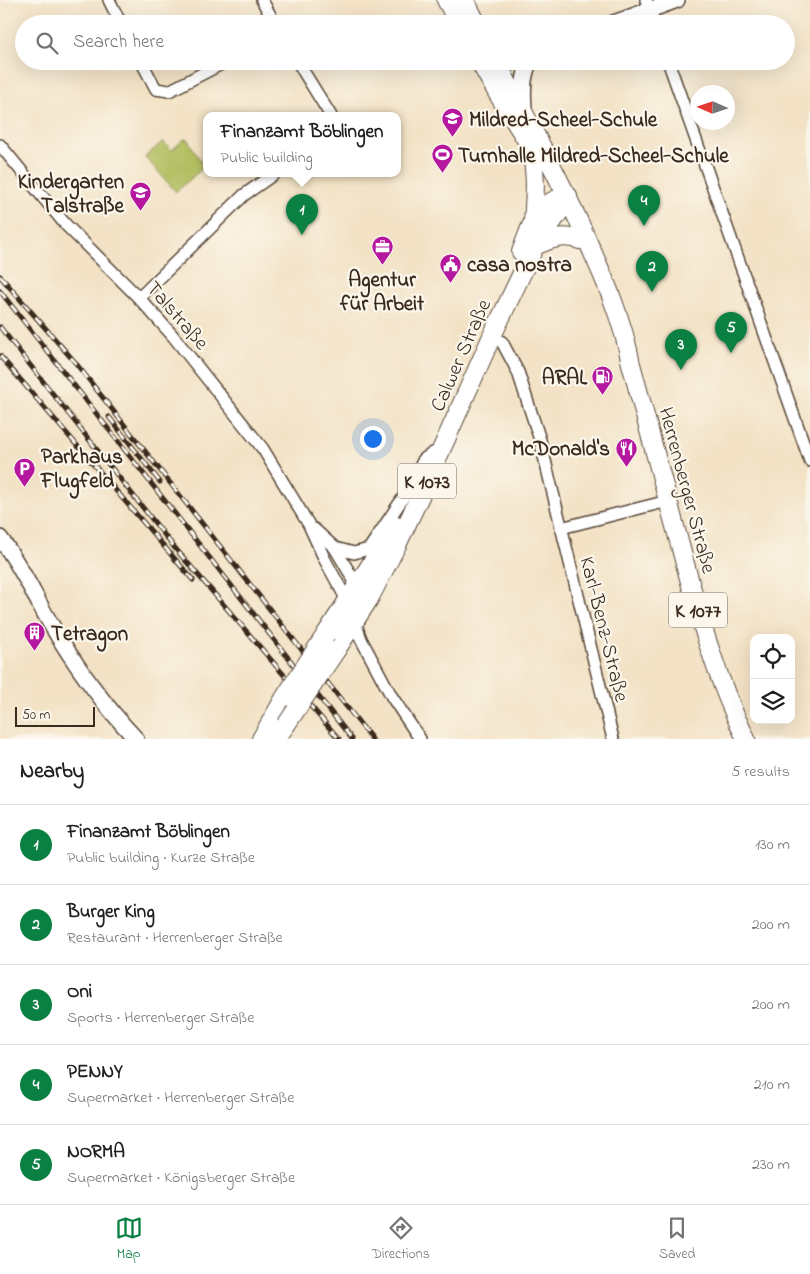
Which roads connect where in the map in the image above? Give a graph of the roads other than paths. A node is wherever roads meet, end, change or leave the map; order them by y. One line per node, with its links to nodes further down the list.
1 (109, 0): 7 (street)
2 (262, 0): 8 (street)
3 (446, 0): 9 (main road)
4 (465, 0): 10 (main road)
5 (677, 0): 6 (street)
6 (650, 11): 11 (street)
7 (117, 15)
8 (270, 15)
9 (454, 15)
10 (472, 15)
11 (638, 15)
12 (146, 70): 13 (street)
13 (210, 70)
14 (303, 70): 20 (street)
15 (496, 70): 22 (main road, Herrenberger Straße / K 1077)
16 (497, 70): 19 (main road, Herrenberger Straße / K 1077)
17 (527, 70): 19 (street)
18 (671, 70): 32 (street)
19 (524, 110): 24 (main road, Herrenberger Straße / K 1077)
20 (329, 112)
21 (0, 145): 28 (street, Talstraße)
22 (530, 147): 24 (main road, Herrenberger Straße / K 1077); 25 (main road, K 1073)
23 (270, 177): 28 (street)
24 (564, 200): 25 (main road, Calwer Straße / K 1073); 26 (main road, Herrenberger Straße / K 1077); 27 (main road, Calwer Straße / K 1073); 30 (main road, Herrenberger Straße / K 1077)
25 (533, 222): 31 (main road, Calwer Straße / K 1073)
26 (580, 240): 27 (main road); 30 (main road, Herrenberger Straße / K 1077)
27 (535, 246): 29 (main road, Calwer Straße / K 1073)
28 (139, 298): 34 (street, Talstraße)
29 (492, 336): 35 (street, Karl-Benz-Straße); 41 (main road, Calwer Straße / K 1073)
30 (631, 364): 33 (main road, Herrenberger Straße / K 1077)
31 (433, 453): 38 (street, Calwer Straße); 39 (main road, Calwer Straße / K 1073)
32 (810, 460)
33 (663, 502): 35 (street); 48 (main road, Herrenberger Straße / K 1077)
34 (309, 525): 37 (street, Talstraße); 40 (street, Talstraße)
35 (561, 528): 47 (street, Karl-Benz-Straße)
36 (0, 538): 43 (street)
37 (335, 548): 38 (street, Talstraße); 39 (street, Talstraße)
38 (358, 553)
39 (358, 585): 40 (main road, Calwer Straße / K 1073); 41 (street, Talstraße)
40 (348, 602): 41 (street, Talstraße); 42 (main road, Calwer Straße / K 1073, bridge)
41 (355, 622): 42 (main road, Calwer Straße / K 1073, bridge); 46 (street)
42 (279, 726): 44 (street, Calwer Straße); 45 (main road, Calwer Straße / K 1073)
43 (136, 739)
44 (251, 739)
45 (261, 739)
46 (420, 739)
47 (613, 739)
48 (746, 739)

